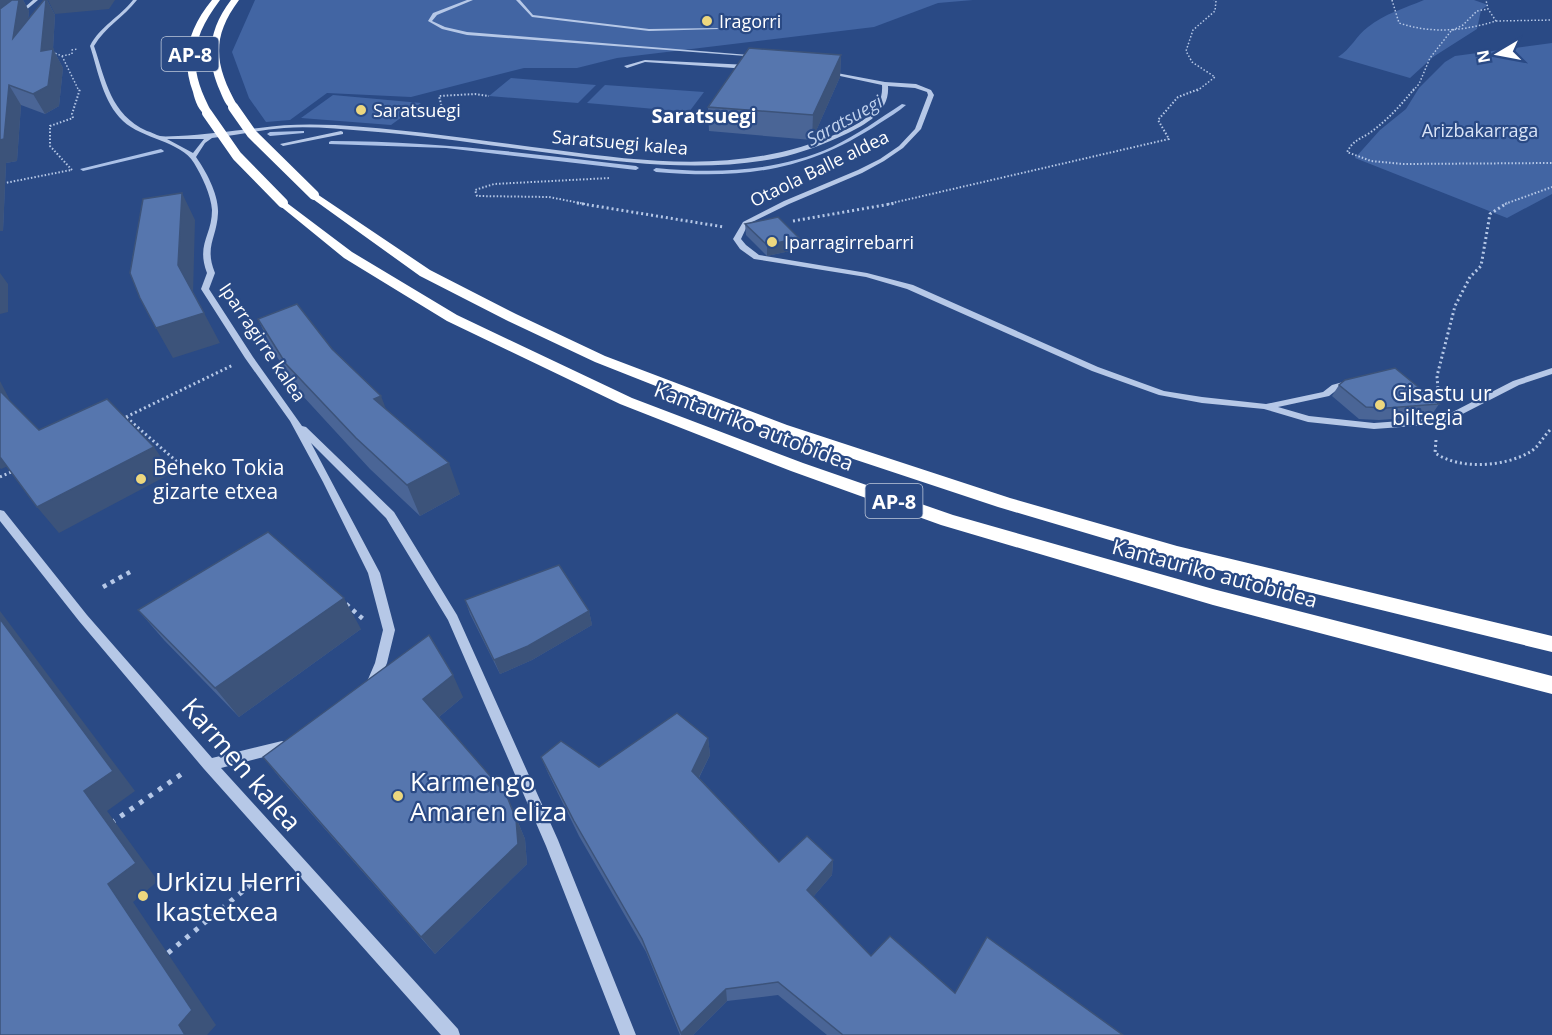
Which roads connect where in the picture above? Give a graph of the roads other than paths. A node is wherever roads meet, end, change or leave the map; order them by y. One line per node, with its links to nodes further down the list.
1 (135, 0): 18 (street)
2 (216, 0): 27 (highway, Kantauriko autobidea / AP-8, bridge)
3 (235, 0): 26 (highway, Kantauriko autobidea / AP-8, bridge)
4 (471, 0): 10 (street)
5 (518, 0): 8 (street)
6 (35, 1): 7 (street); 9 (street)
7 (23, 3)
8 (717, 30)
9 (0, 31)
10 (763, 56)
11 (824, 64): 15 (street, Otaola Balle aldea)
12 (627, 66): 13 (street)
13 (760, 68)
14 (817, 71): 15 (street)
15 (885, 84): 16 (street, Saratsuegi kalea); 23 (street, Otaola Balle aldea)
16 (383, 132): 17 (street, Saratsuegi kalea); 19 (street, Saratsuegi kalea)
17 (211, 136): 18 (street, Saratsuegi kalea); 20 (street)
18 (159, 138): 20 (street)
19 (283, 144)
20 (193, 157): 24 (street, Iparragirre kalea)
21 (1552, 371): 23 (street, Otaola Balle aldea)
22 (1358, 382): 23 (street, Otaola Balle aldea)
23 (1265, 406)
24 (294, 420): 28 (street, Iparragirre kalea); 32 (street, Iparragirre kalea)
25 (1, 517): 30 (street, Karmen kalea)
26 (1552, 644)
27 (1552, 685)
28 (362, 697)
29 (295, 741): 30 (street)
30 (207, 762): 31 (street, Karmen kalea)
31 (452, 1035)
32 (628, 1035)

